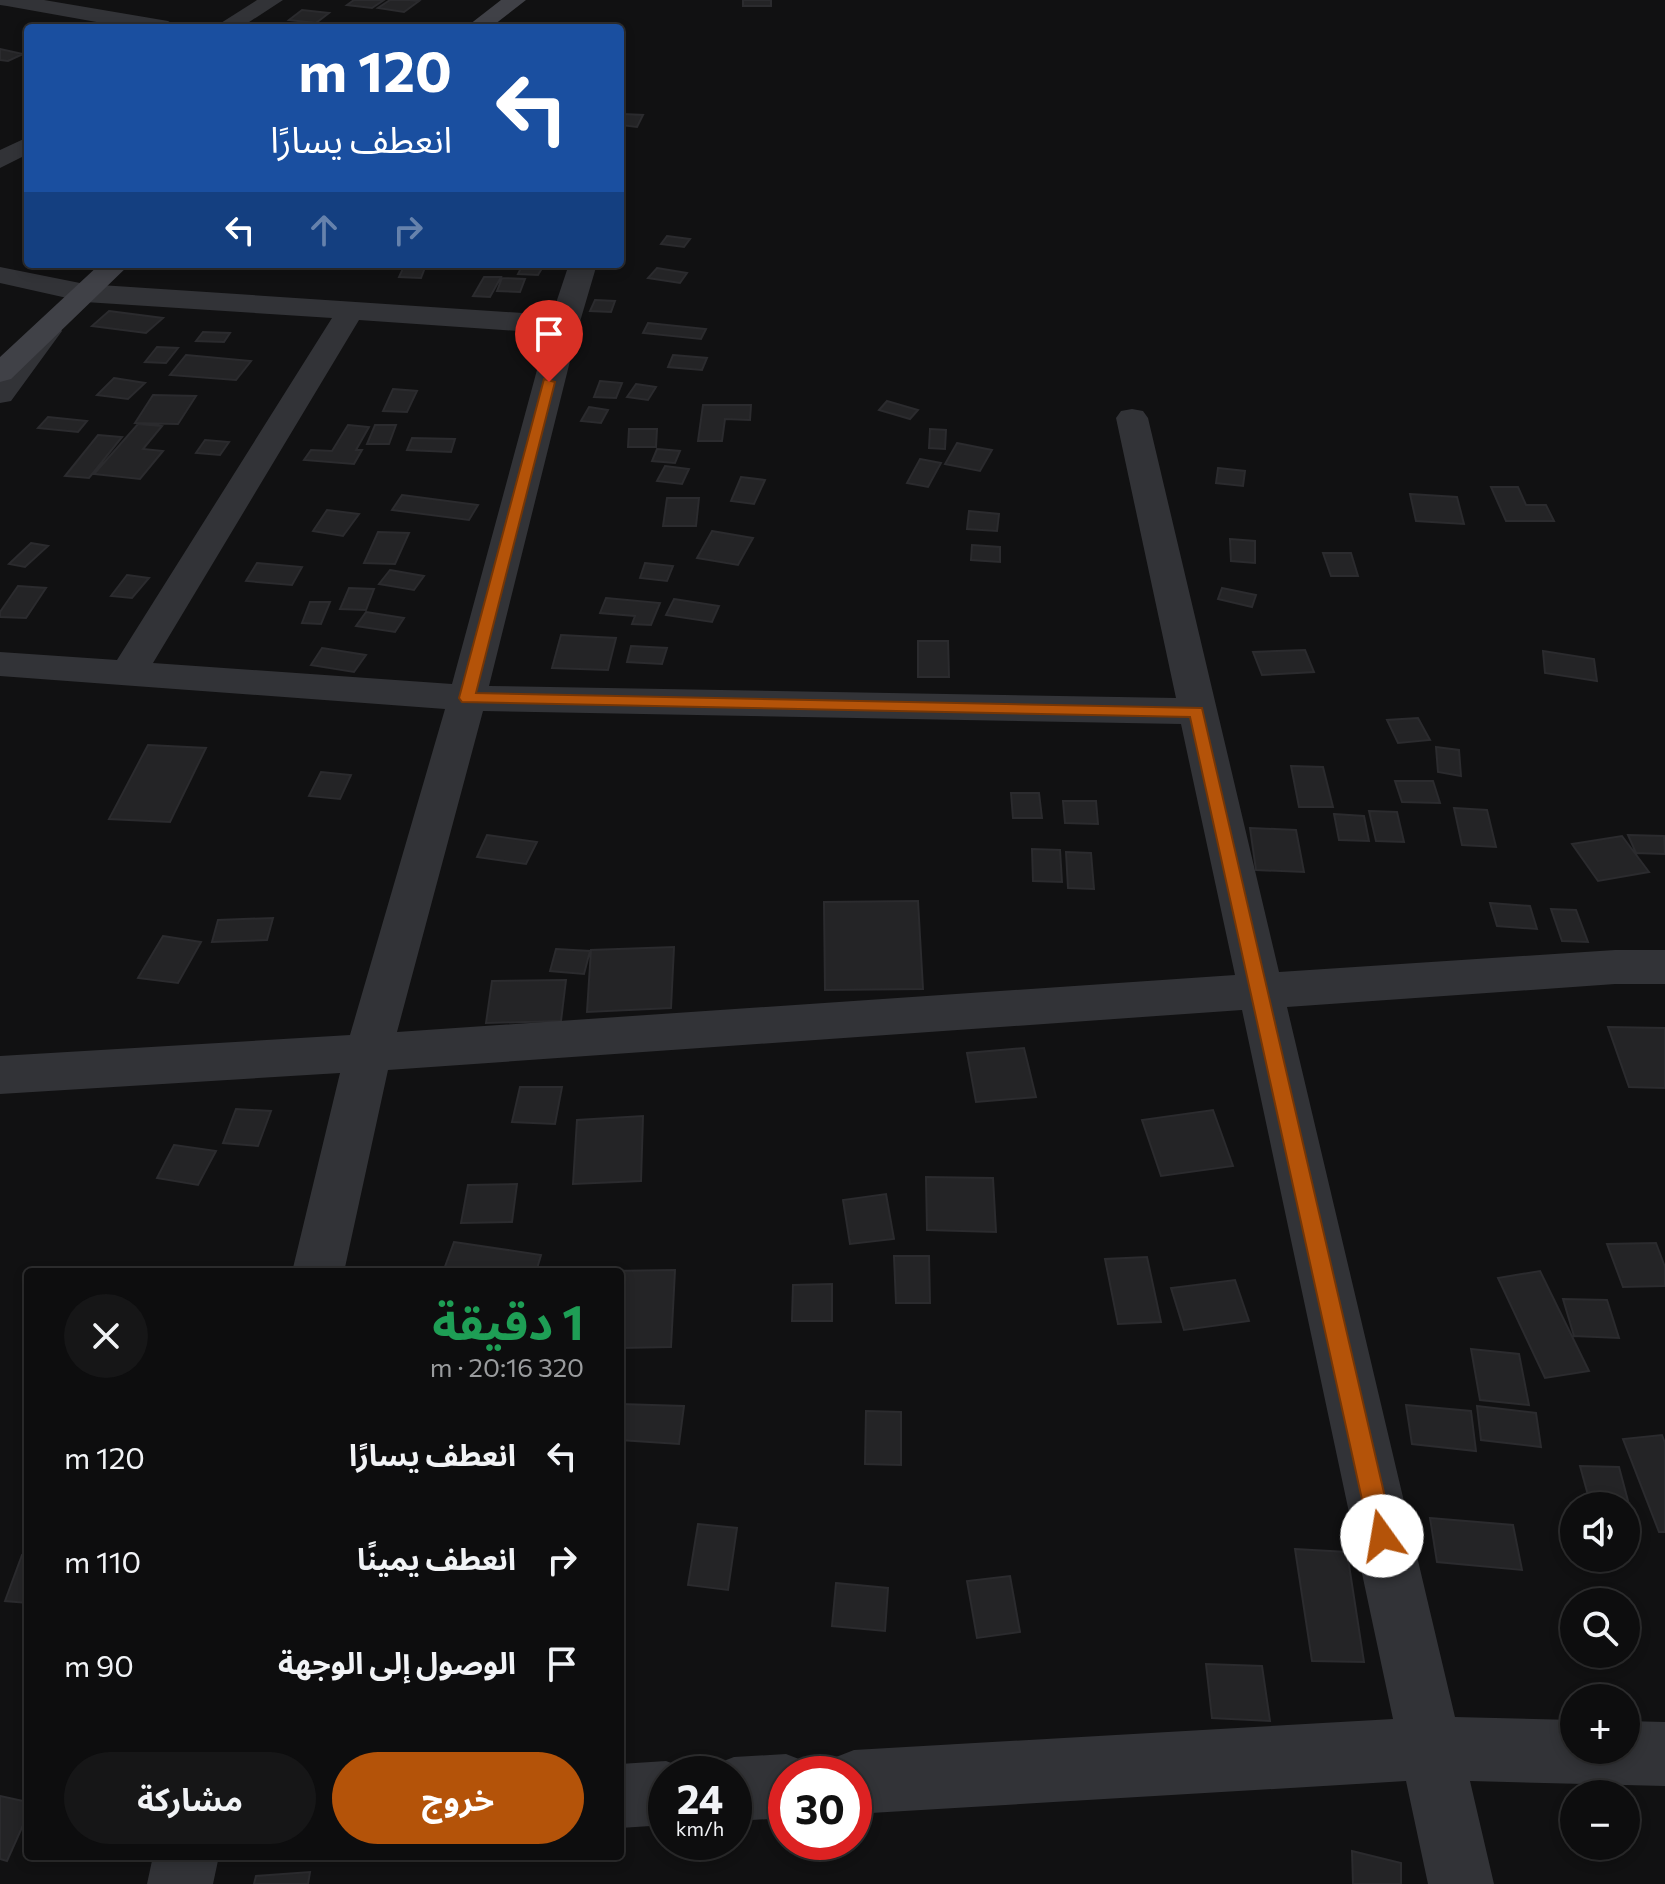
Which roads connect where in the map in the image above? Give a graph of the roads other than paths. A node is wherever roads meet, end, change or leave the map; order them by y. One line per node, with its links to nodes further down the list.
1 (7, 0): 4 (street)
2 (272, 0): 6 (street)
3 (515, 0): 7 (street)
4 (60, 4): 5 (street); 8 (street)
5 (150, 24)
6 (231, 24)
7 (482, 24)
8 (13, 27)
9 (24, 146): 10 (street)
10 (0, 160)
11 (112, 268): 14 (street)
12 (582, 268): 17 (street)
13 (0, 275): 14 (street)
14 (85, 293): 15 (street); 16 (street)
15 (351, 310): 17 (street); 22 (street)
16 (54, 323): 18 (street); 19 (street)
17 (564, 325): 23 (street)
18 (0, 373)
19 (0, 394)
20 (1132, 418): 24 (street)
21 (0, 664): 22 (street)
22 (128, 673): 23 (street)
23 (467, 698): 24 (street); 27 (street)
24 (1197, 711): 26 (street)
25 (1665, 967): 26 (street)
26 (1259, 991): 27 (street); 30 (street)
27 (368, 1053): 28 (street); 29 (street)
28 (0, 1075)
29 (319, 1268)
30 (1430, 1748): 31 (street); 32 (street); 37 (street)
31 (1665, 1754)
32 (872, 1781)
33 (648, 1794): 34 (street)
34 (624, 1796)
35 (185, 1860): 36 (street)
36 (180, 1884)
37 (1461, 1884)

